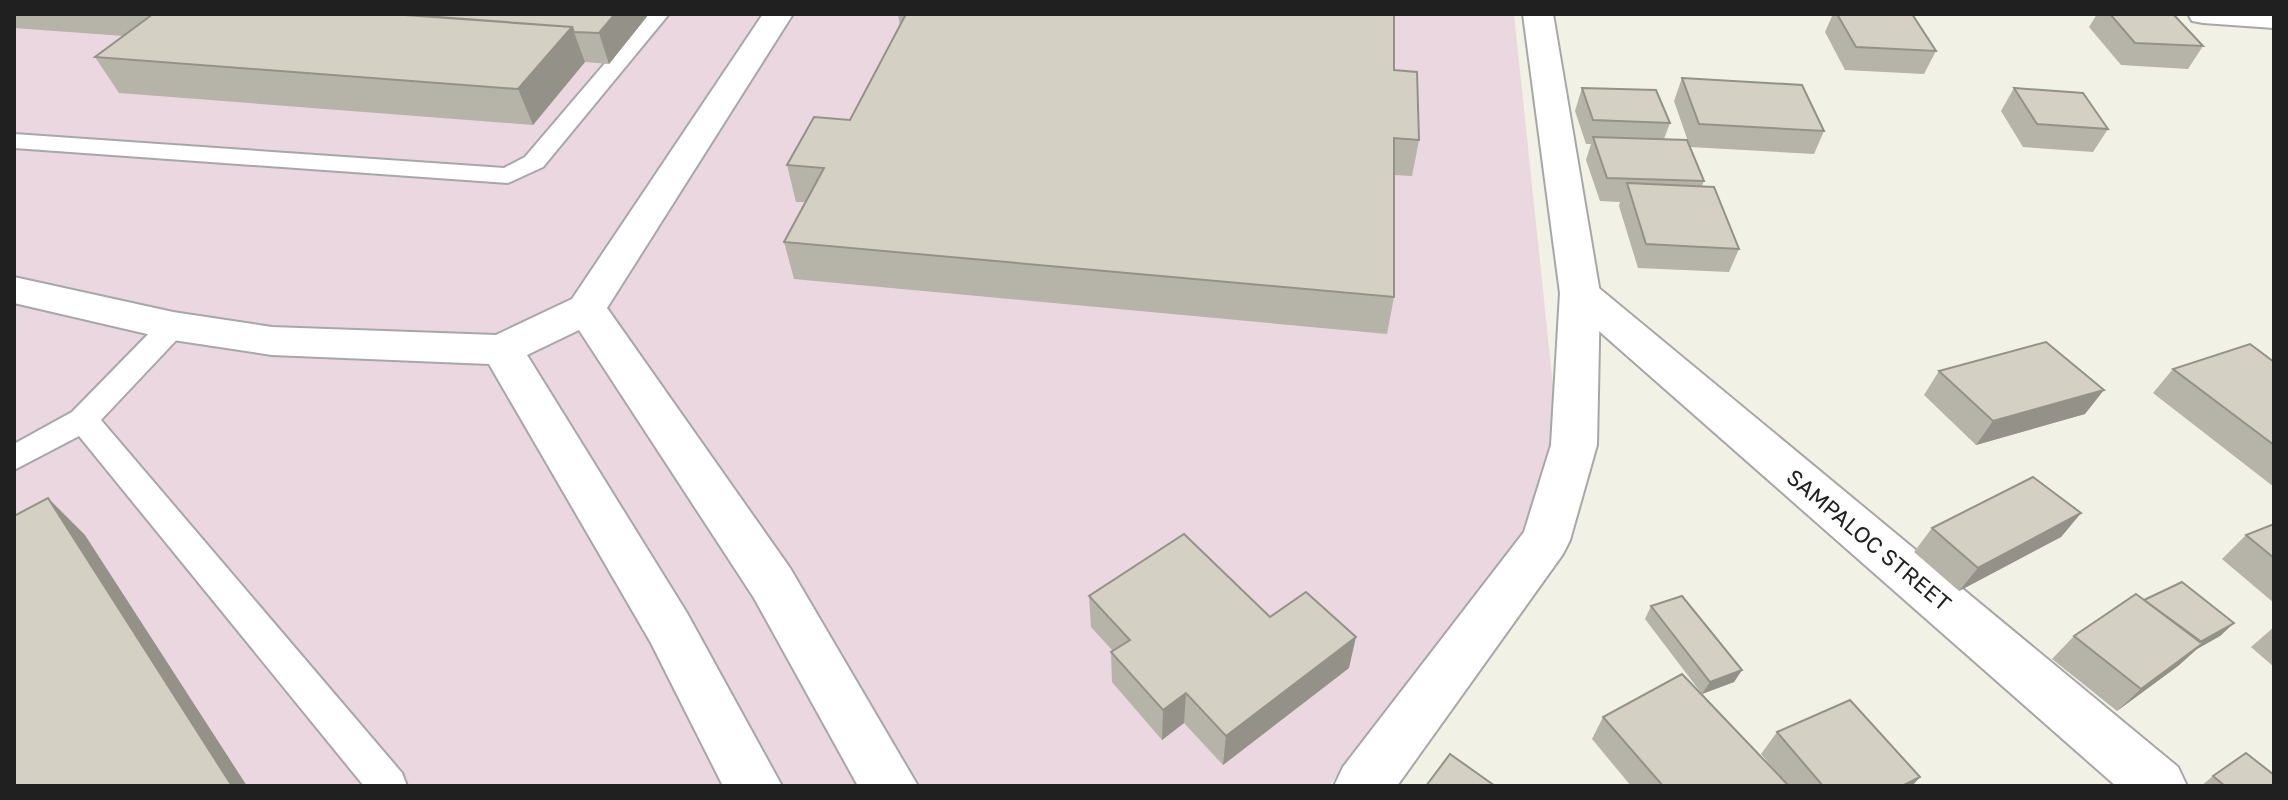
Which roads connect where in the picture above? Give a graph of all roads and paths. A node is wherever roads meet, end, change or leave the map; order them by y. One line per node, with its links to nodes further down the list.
1 (658, 14): 6 (lane)
2 (778, 14): 9 (street)
3 (1538, 14): 8 (street)
4 (2203, 14): 5 (street)
5 (2274, 19)
6 (14, 141)
7 (14, 290): 10 (street)
8 (1580, 293): 17 (street); 18 (street, SAMPALOC STREET)
9 (586, 309): 11 (street); 16 (street)
10 (173, 326): 11 (street); 12 (lane)
11 (502, 350): 15 (street)
12 (83, 420): 13 (lane); 14 (lane)
13 (14, 458)
14 (388, 786)
15 (753, 786)
16 (889, 786)
17 (1363, 786)
18 (2158, 786)

